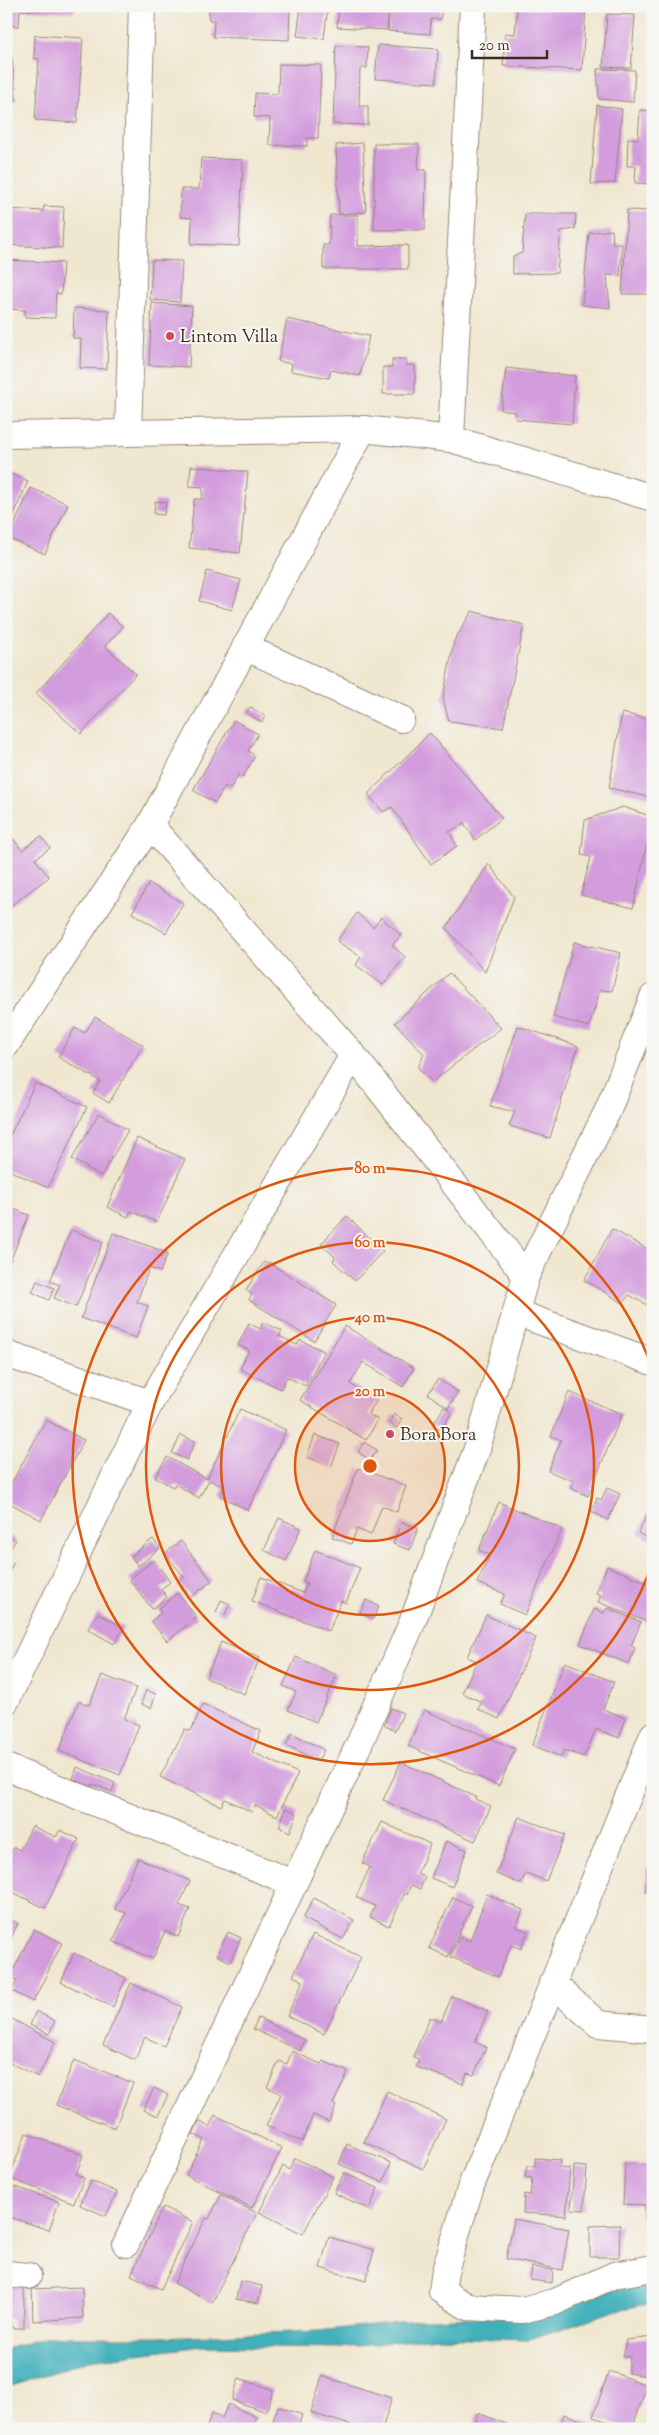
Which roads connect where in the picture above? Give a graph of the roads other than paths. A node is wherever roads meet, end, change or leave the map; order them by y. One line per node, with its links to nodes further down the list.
1 (142, 6): 4 (street)
2 (473, 6): 6 (street)
3 (363, 429): 4 (street); 6 (street); 8 (street)
4 (128, 432): 5 (street)
5 (6, 435)
6 (451, 440): 7 (street)
7 (653, 498)
8 (246, 648): 9 (street); 10 (street)
9 (400, 719)
10 (150, 825): 12 (street); 13 (street)
11 (653, 997): 14 (street)
12 (6, 1045)
13 (353, 1055): 14 (street); 18 (street)
14 (526, 1276): 15 (street)
15 (517, 1313): 17 (street); 23 (street)
16 (6, 1354): 18 (street)
17 (653, 1362)
18 (150, 1403): 19 (street)
19 (6, 1700)
20 (653, 1734): 21 (street)
21 (648, 1759): 24 (street)
22 (6, 1768): 23 (street)
23 (293, 1883): 26 (street)
24 (552, 1983): 25 (street); 27 (street)
25 (653, 2029)
26 (126, 2244)
27 (653, 2268)

